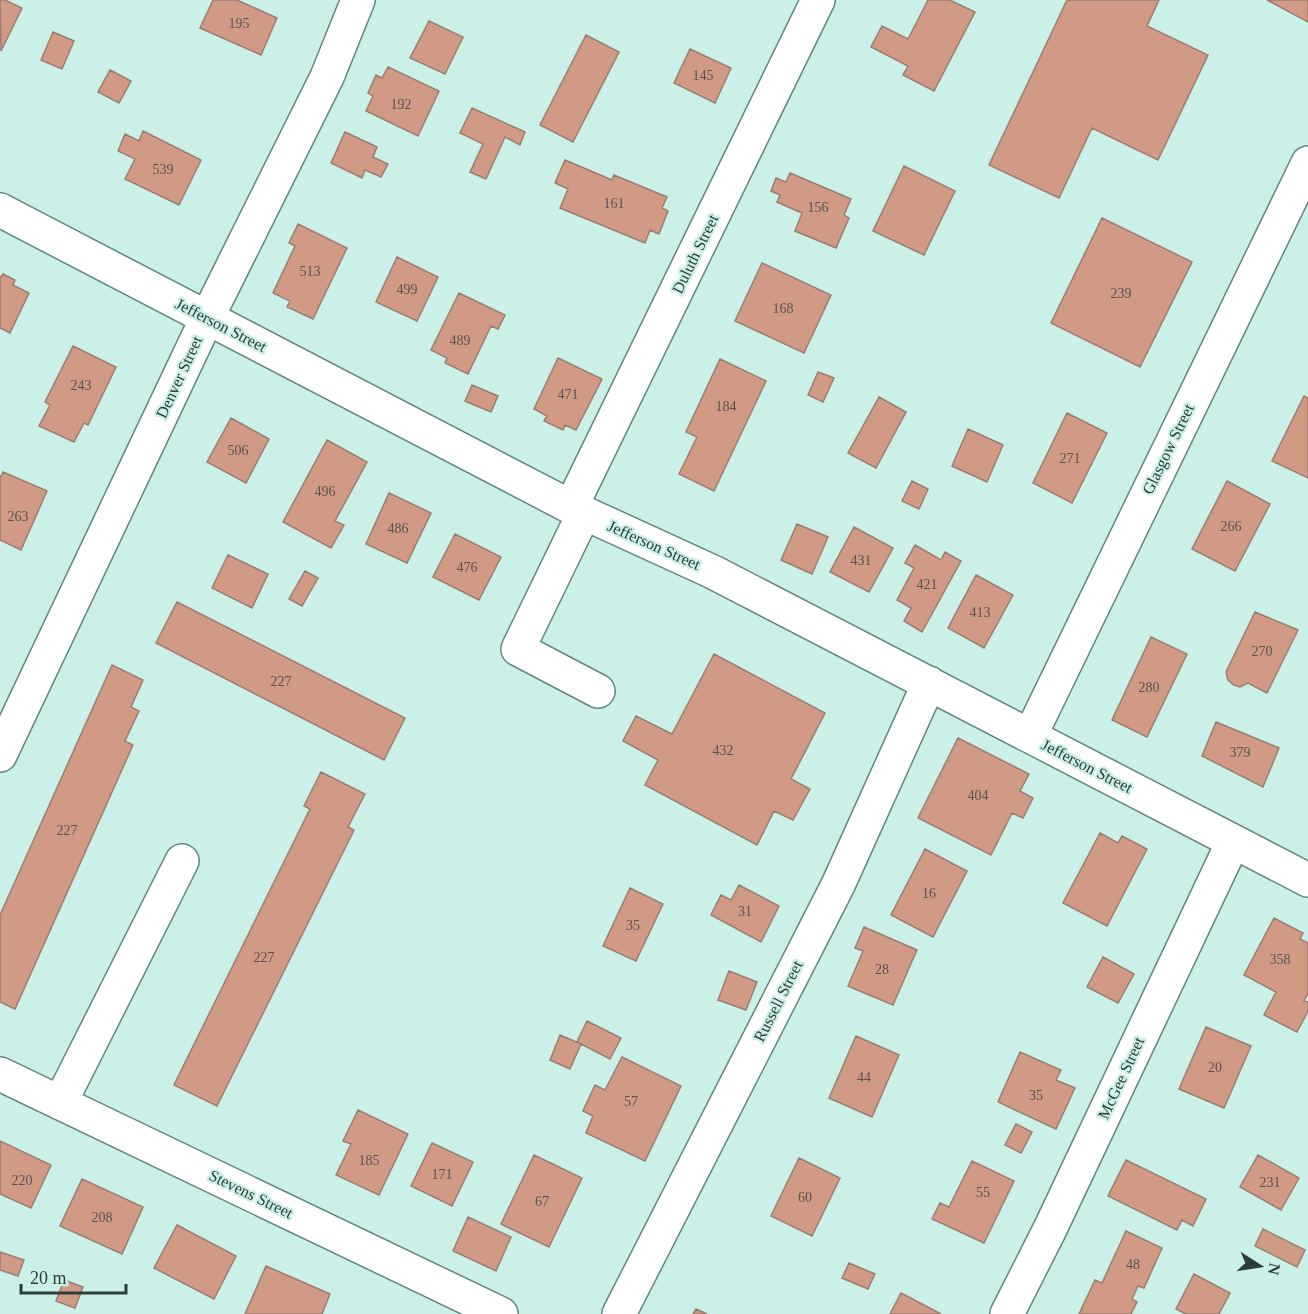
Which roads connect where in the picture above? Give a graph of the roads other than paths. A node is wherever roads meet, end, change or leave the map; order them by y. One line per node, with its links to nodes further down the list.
1 (358, 0): 5 (street, Denver Street)
2 (818, 0): 6 (street, Duluth Street)
3 (1308, 163): 9 (street, Glasgow Street)
4 (0, 210): 5 (street, Jefferson Street)
5 (207, 318): 6 (street, Jefferson Street); 10 (street, Denver Street)
6 (578, 510): 7 (street, Jefferson Street); 8 (street, Duluth Street)
7 (929, 684): 9 (street, Jefferson Street); 17 (street, Russell Street)
8 (598, 691)
9 (1030, 736): 11 (street, Jefferson Street)
10 (0, 755)
11 (1233, 842): 13 (street, Jefferson Street); 18 (street, McGee Street)
12 (182, 861): 15 (street)
13 (1308, 880)
14 (0, 1074): 15 (street, Stevens Street)
15 (60, 1103): 16 (street, Stevens Street)
16 (496, 1313)
17 (619, 1314)
18 (1007, 1314)

